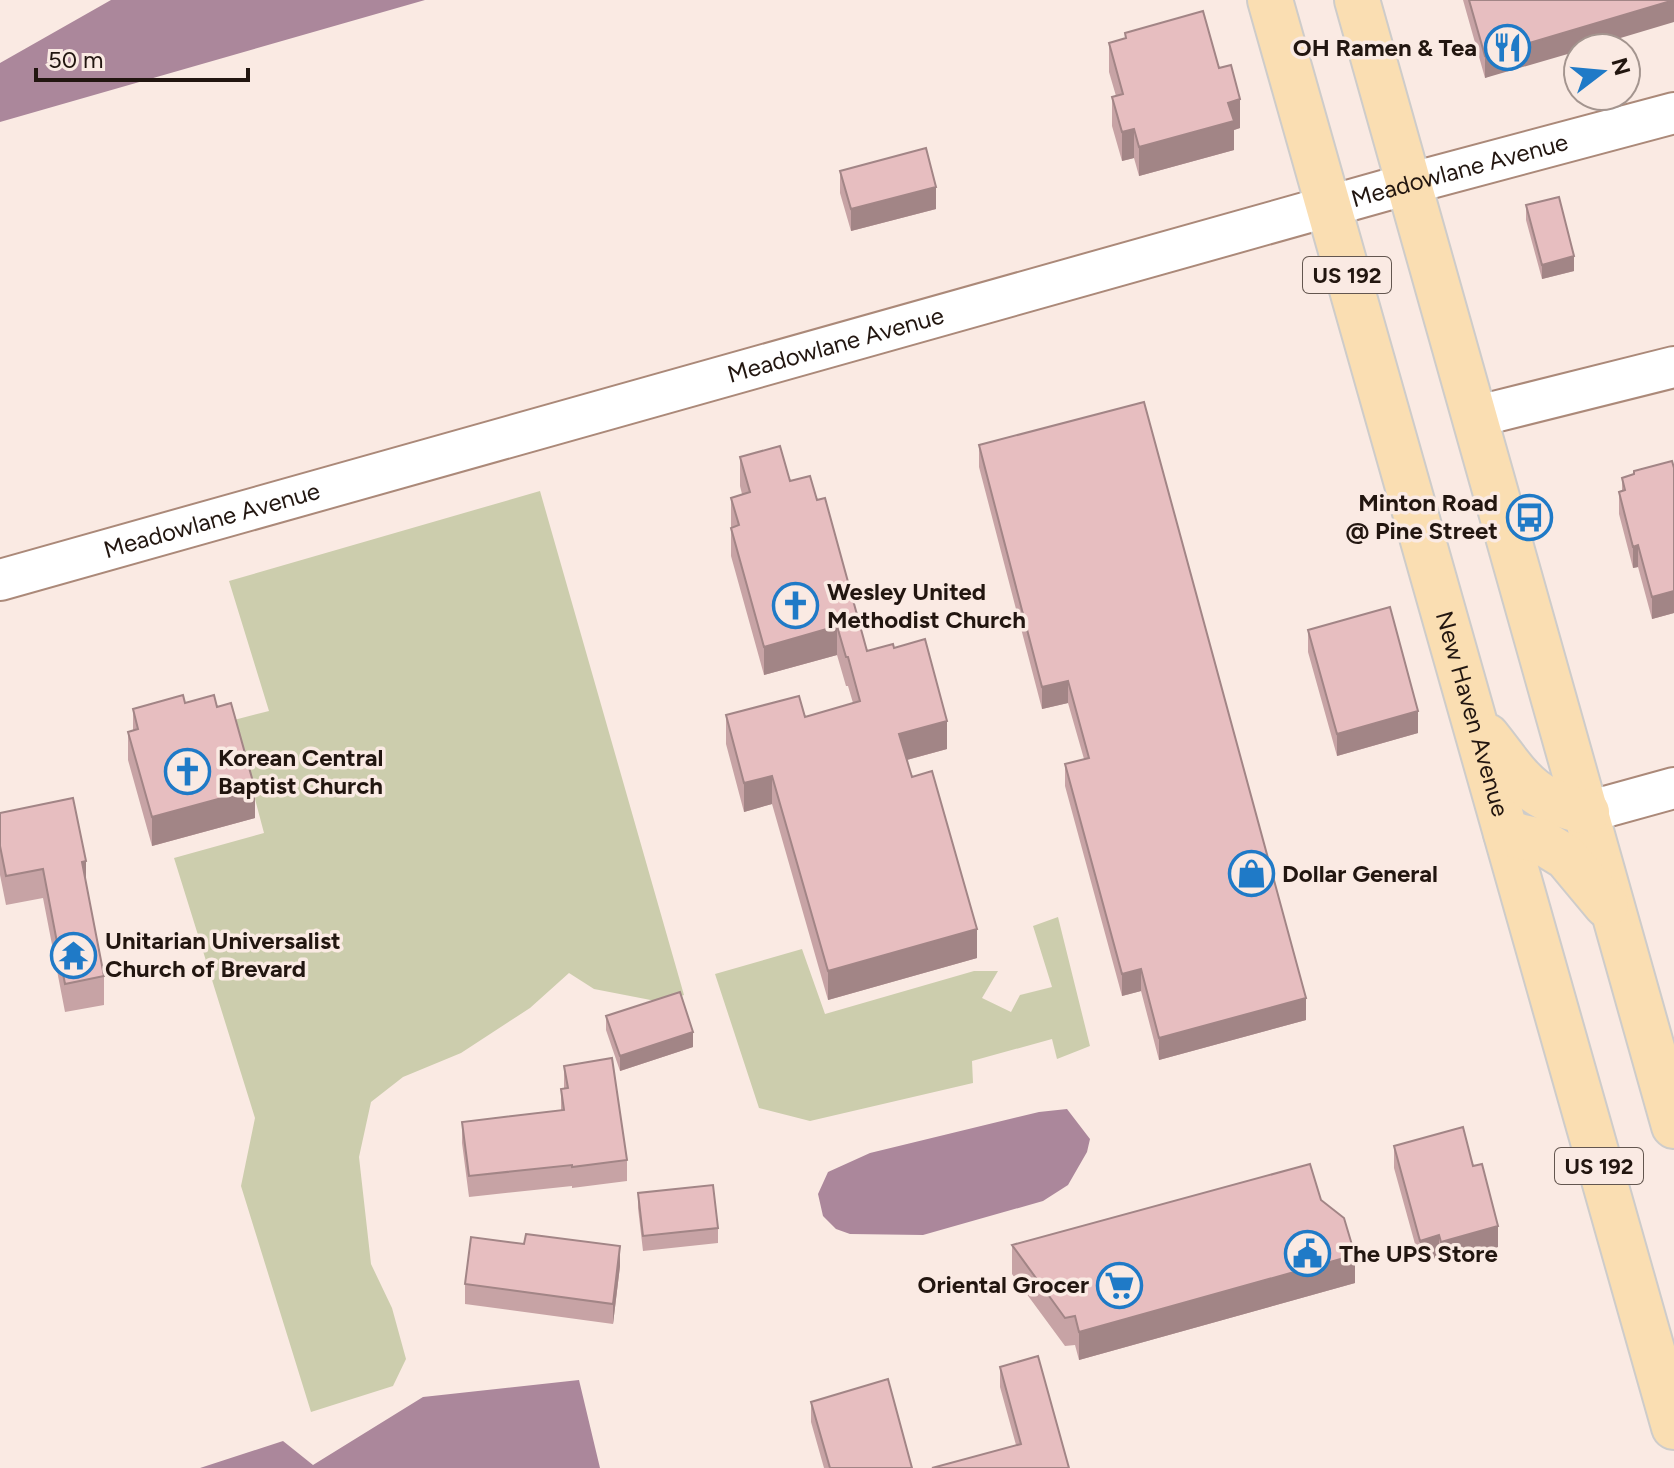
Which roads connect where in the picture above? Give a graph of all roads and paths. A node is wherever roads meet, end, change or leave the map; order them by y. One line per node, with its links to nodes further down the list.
1 (1270, 0): 5 (main road, New Haven Avenue / US 192)
2 (1357, 0): 4 (main road)
3 (1674, 113): 4 (street, Meadowlane Avenue)
4 (1408, 184): 5 (street, Meadowlane Avenue); 7 (main road)
5 (1328, 207): 8 (street, Meadowlane Avenue); 9 (main road, New Haven Avenue / US 192)
6 (1674, 367): 7 (street)
7 (1474, 417): 11 (main road)
8 (0, 580)
9 (1471, 715): 11 (main road); 12 (main road, New Haven Avenue / US 192)
10 (1674, 788): 11 (street)
11 (1587, 812): 13 (main road)
12 (1506, 833): 13 (main road); 15 (main road, New Haven Avenue / US 192)
13 (1615, 916): 14 (main road)
14 (1674, 1126)
15 (1633, 1287): 16 (main road); 17 (main road, New Haven Avenue / US 192)
16 (1674, 1347)
17 (1671, 1404)

